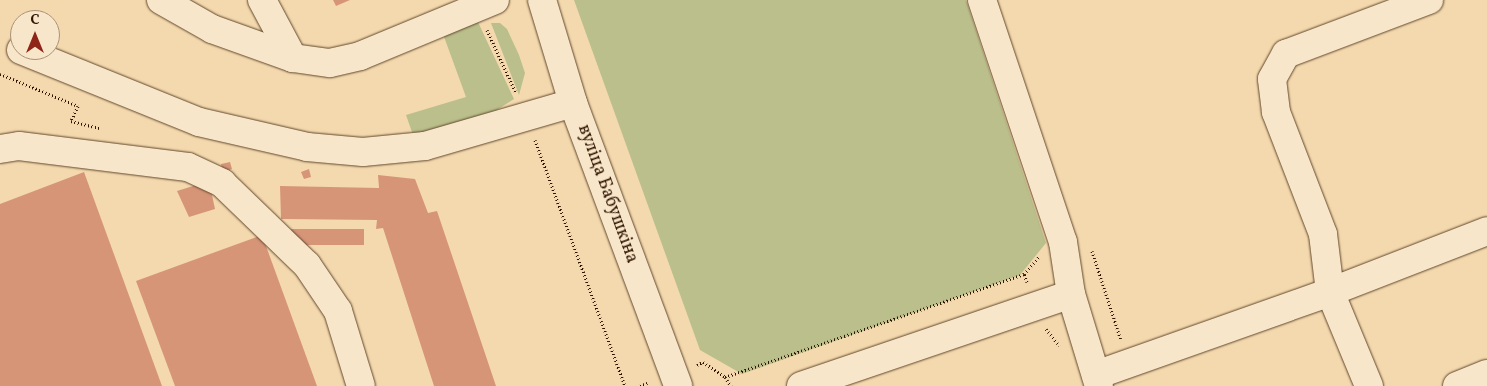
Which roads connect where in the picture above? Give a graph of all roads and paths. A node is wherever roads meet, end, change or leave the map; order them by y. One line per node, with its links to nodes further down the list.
1 (161, 0): 7 (street)
2 (262, 0): 7 (street)
3 (542, 0): 9 (street, вуліца Бабушкіна)
4 (982, 0): 15 (street)
5 (1429, 0): 14 (street)
6 (487, 4): 7 (street); 10 (path)
7 (293, 58)
8 (45, 60): 10 (street)
9 (573, 103): 10 (street); 17 (street, вуліца Бабушкіна)
10 (527, 117): 22 (path)
11 (0, 149): 21 (street)
12 (1487, 231): 14 (street)
13 (1024, 274): 18 (path)
14 (1330, 292): 19 (street); 26 (street)
15 (1071, 294): 19 (street); 25 (street)
16 (1487, 374): 27 (street)
17 (686, 376): 18 (path)
18 (725, 377): 24 (path)
19 (1098, 381)
20 (647, 383): 23 (path)
21 (361, 386)
22 (625, 386)
23 (640, 386)
24 (731, 386)
25 (801, 386)
26 (1368, 386)
27 (1457, 386)

